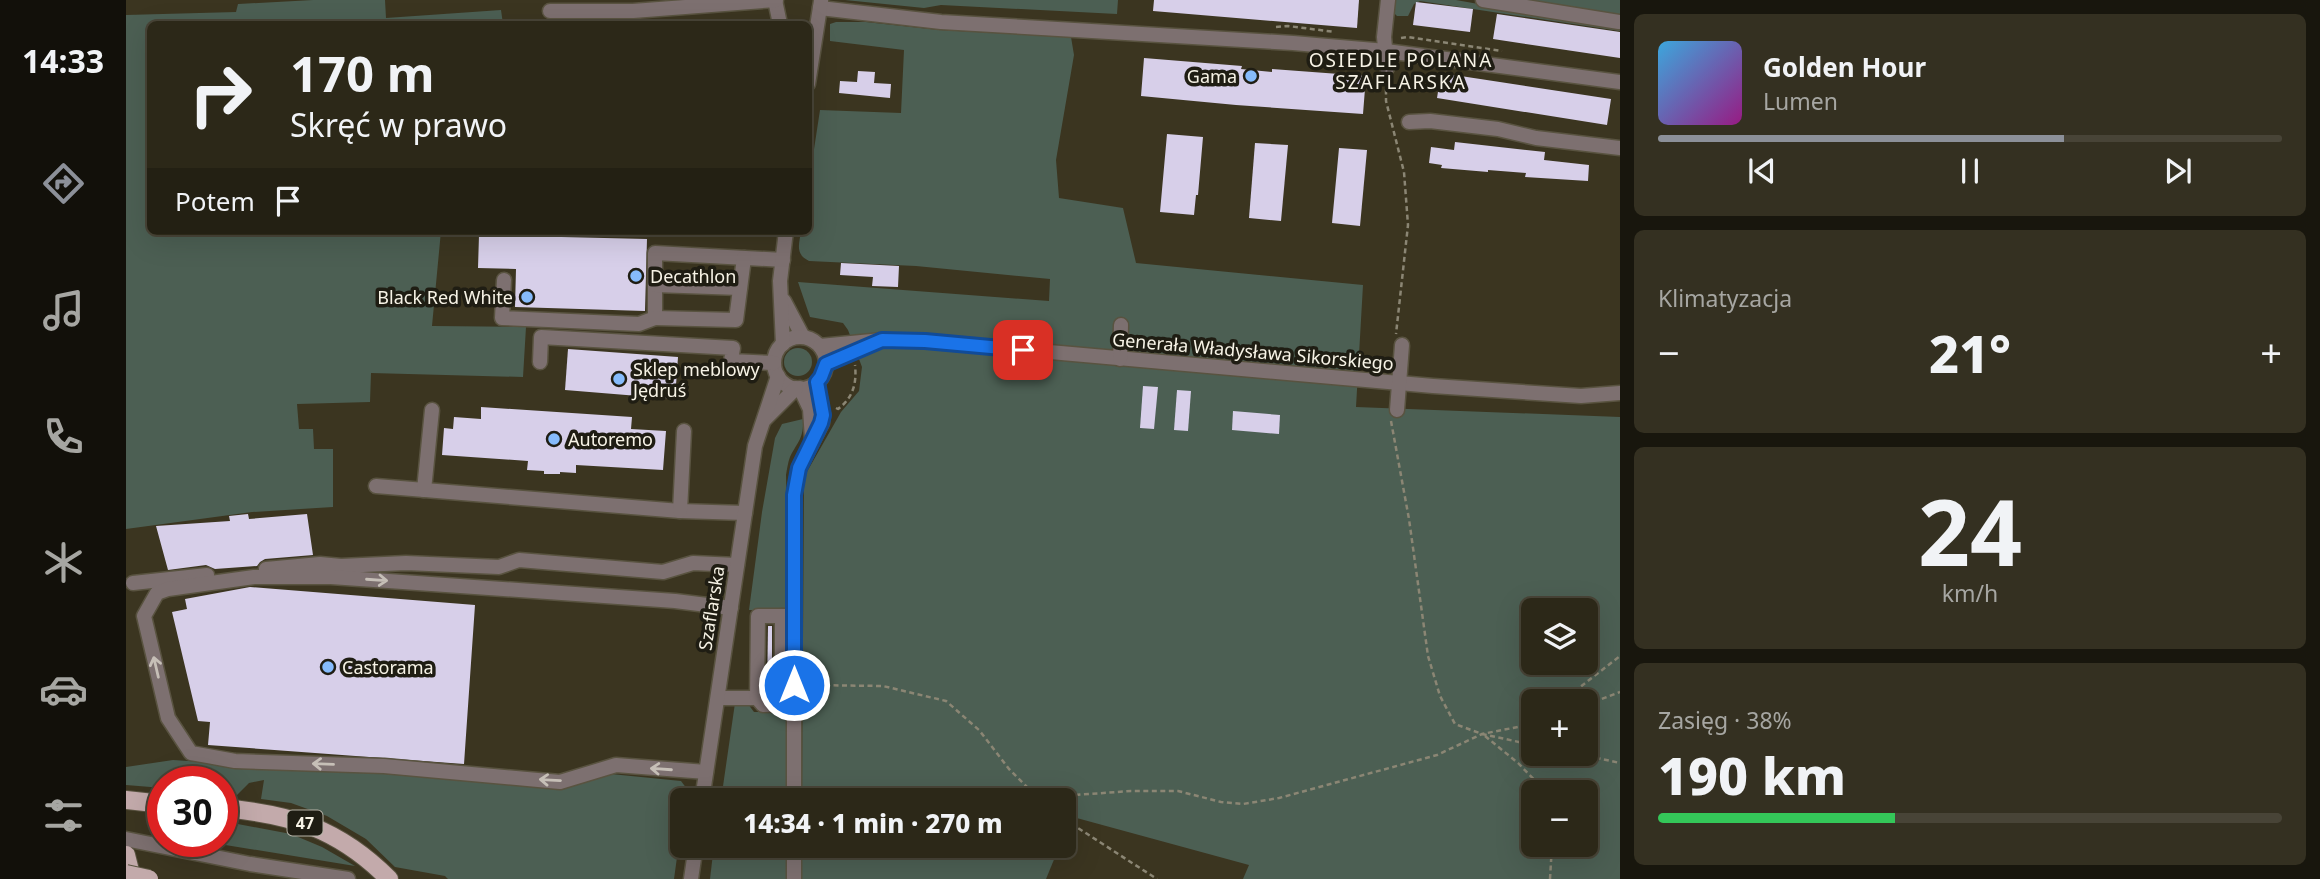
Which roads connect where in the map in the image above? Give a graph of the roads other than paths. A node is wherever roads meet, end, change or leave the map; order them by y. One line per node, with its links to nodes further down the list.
1 (776, 0): 6 (street); 7 (street)
2 (1388, 0): 10 (street)
3 (1483, 0): 8 (street)
4 (820, 4): 9 (street); 10 (street)
5 (550, 11): 6 (street)
6 (609, 18)
7 (780, 21)
8 (1619, 22)
9 (812, 47)
10 (1386, 51): 11 (street); 12 (street)
11 (1387, 68)
12 (1620, 82)
13 (1409, 122): 14 (street)
14 (1620, 148)
15 (786, 235): 17 (street)
16 (744, 258): 17 (street); 19 (street); 20 (street)
17 (783, 260): 21 (street)
18 (504, 280): 22 (street)
19 (655, 285): 20 (street); 22 (street)
20 (740, 288): 22 (street)
21 (781, 296): 24 (street); 27 (street)
22 (655, 317)
23 (1121, 325): 29 (street)
24 (803, 337): 27 (street); 28 (street)
25 (882, 340): 28 (street, Generała Władysława Sikorskiego); 29 (street, Generała Władysława Sikorskiego); 31 (street, Generała Władysława Sikorskiego)
26 (1399, 340): 34 (street)
27 (783, 344): 32 (street)
28 (820, 346): 31 (street)
29 (1120, 359): 34 (street, Generała Władysława Sikorskiego)
30 (540, 362): 32 (street)
31 (826, 364): 33 (street)
32 (776, 369): 35 (street); 39 (street, Szaflarska)
33 (817, 382): 35 (street); 41 (street)
34 (1399, 382): 36 (street, Generała Władysława Sikorskiego); 38 (street)
35 (798, 388): 39 (street); 41 (street)
36 (1620, 393)
37 (432, 410): 43 (street)
38 (1393, 412)
39 (761, 423): 45 (street, Szaflarska)
40 (684, 431): 44 (street)
41 (812, 444): 49 (street)
42 (376, 486): 43 (street)
43 (424, 490): 44 (street)
44 (680, 510): 45 (street)
45 (745, 513): 46 (street, Szaflarska)
46 (737, 565): 47 (street); 48 (street, Szaflarska)
47 (133, 583)
48 (731, 608): 51 (street, Szaflarska); 52 (street, one-way to 48)
49 (785, 661): 50 (street); 50 (street); 50 (street); 54 (street)
50 (758, 663): 51 (street)
51 (718, 698): 52 (street, Szaflarska)
52 (706, 772): 53 (street, Szaflarska)
53 (704, 788)
54 (793, 788)
55 (126, 800): 56 (main road)
56 (147, 802)
57 (238, 810): 66 (main road, 47)
58 (126, 839): 65 (street)
59 (126, 855): 63 (main road)
60 (694, 858): 67 (street)
61 (794, 858): 68 (street)
62 (126, 874): 64 (main road, bridge)
63 (132, 879)
64 (149, 879)
65 (348, 879)
66 (389, 879)
67 (691, 879)
68 (794, 879)

